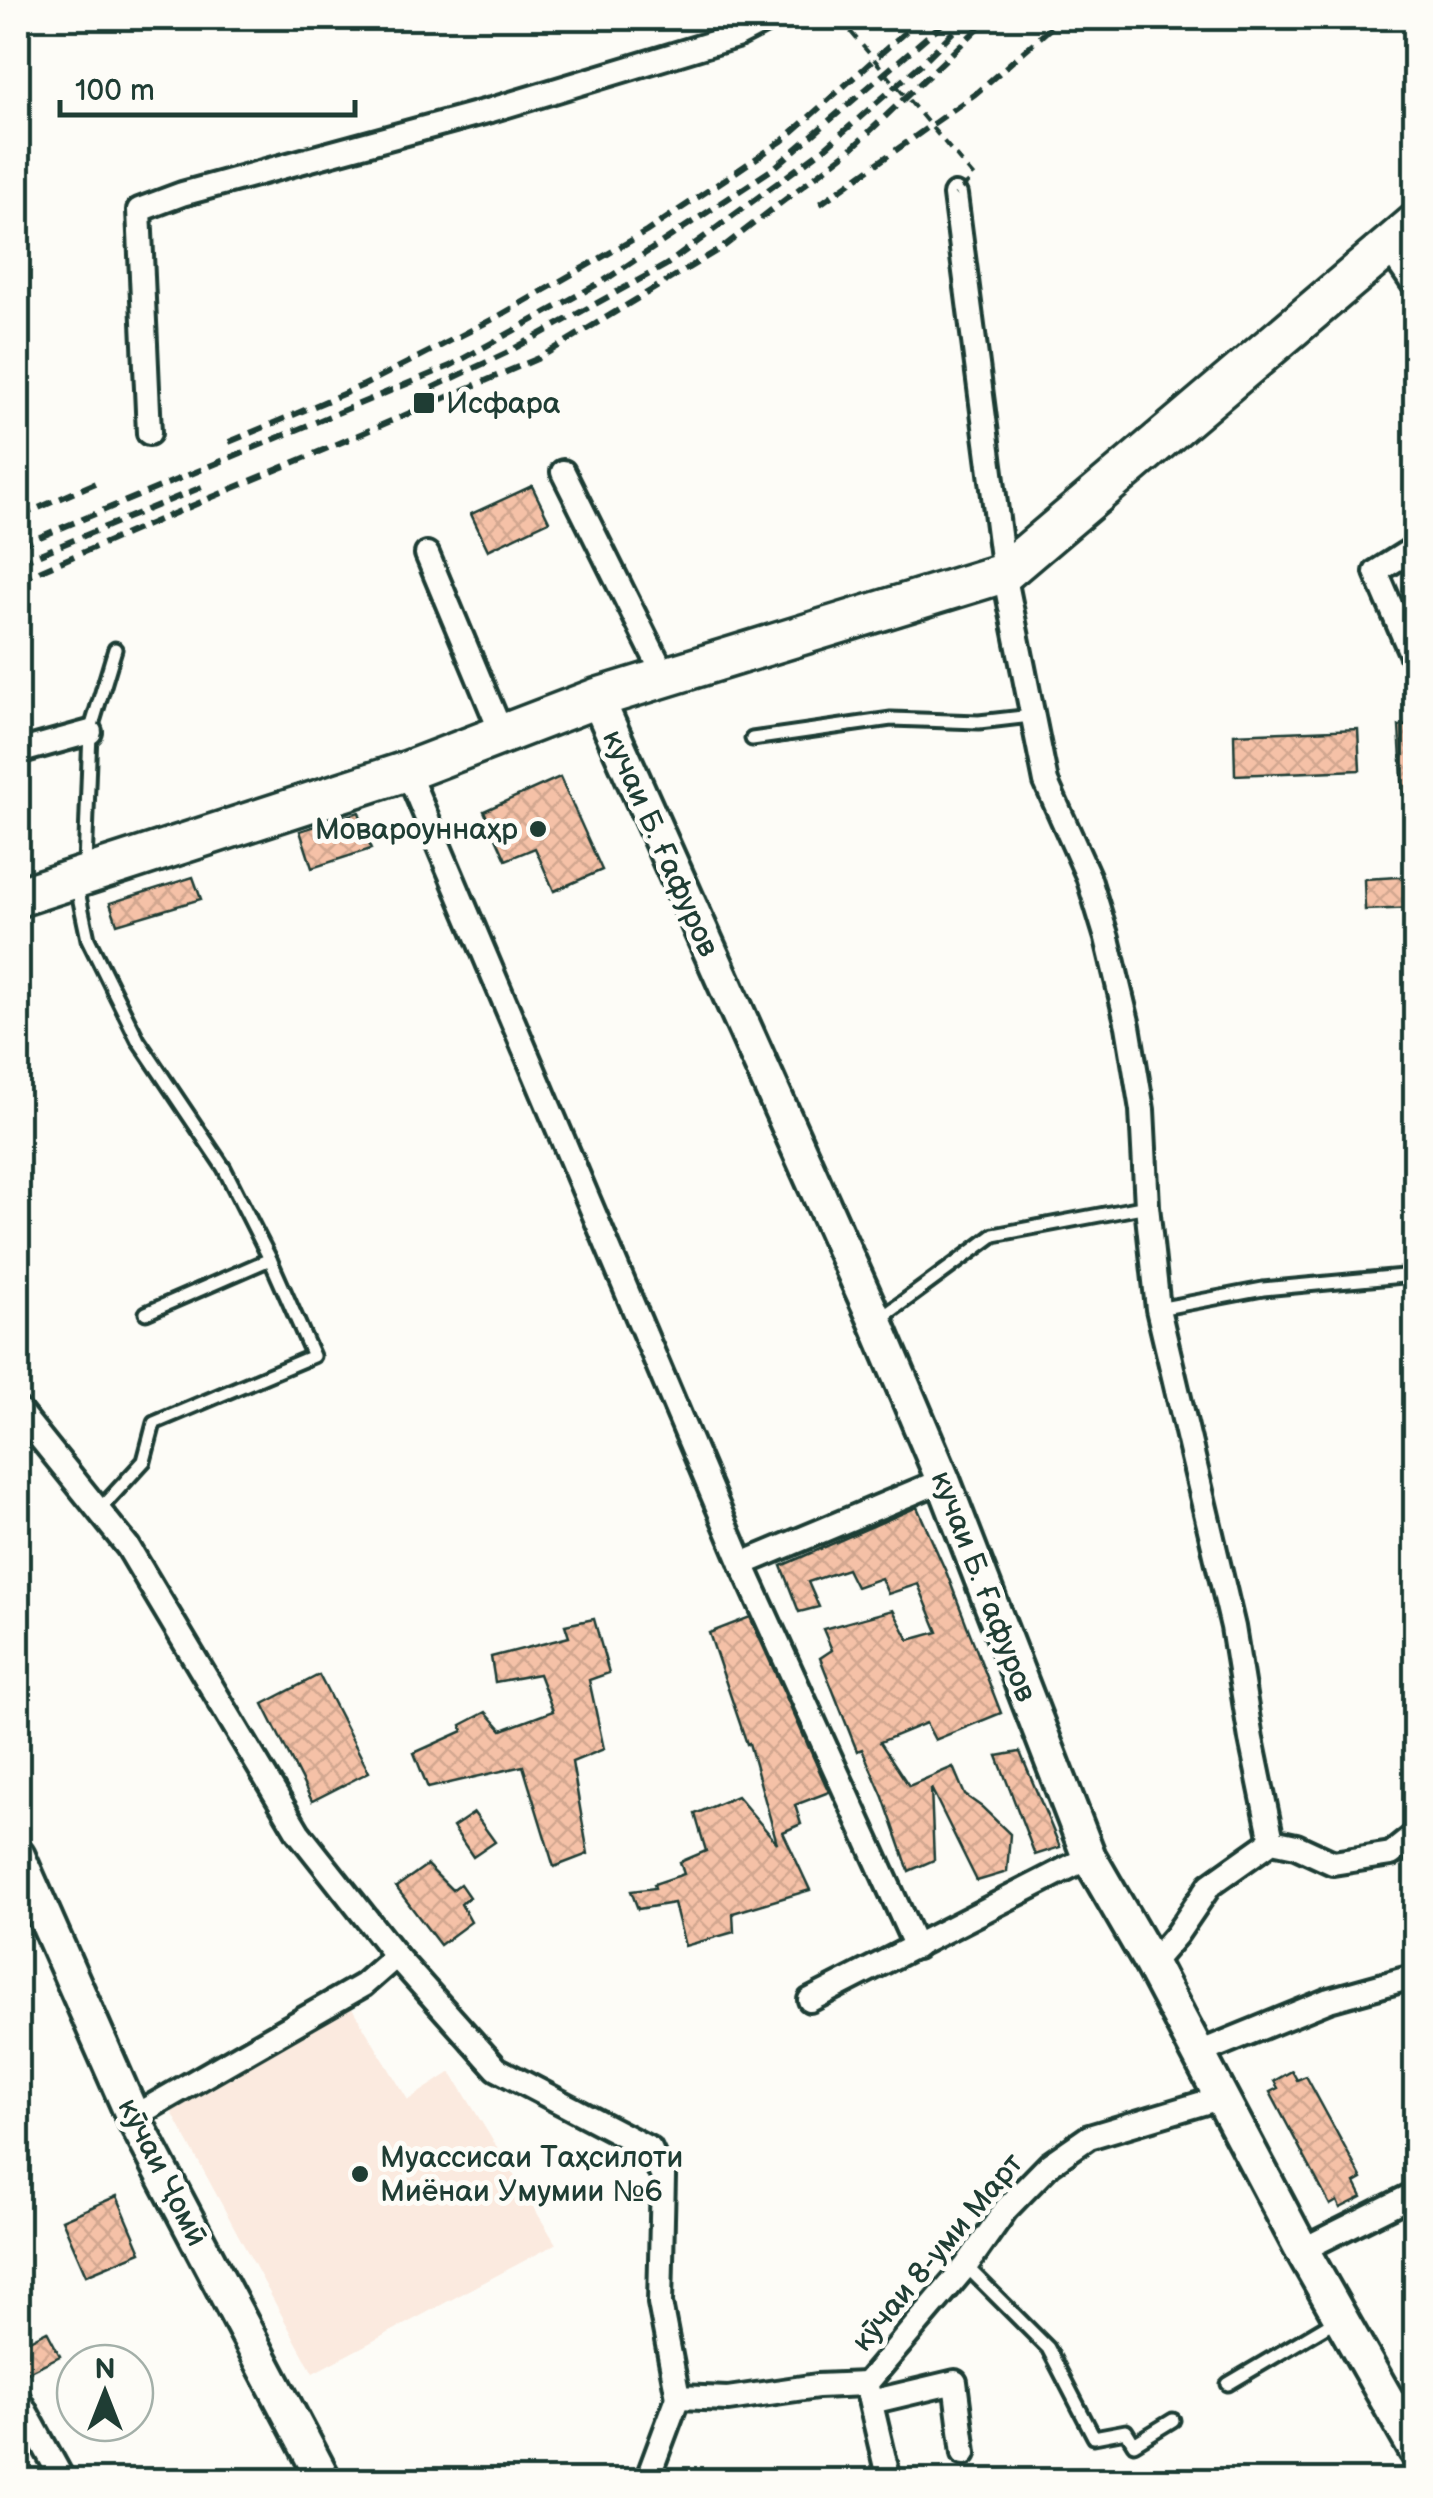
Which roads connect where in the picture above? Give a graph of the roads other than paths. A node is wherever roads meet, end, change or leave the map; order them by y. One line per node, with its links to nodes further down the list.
1 (770, 18): 5 (street)
2 (955, 195): 9 (street)
3 (1402, 235): 4 (street); 9 (main road)
4 (1416, 288)
5 (149, 432)
6 (563, 472): 12 (street)
7 (1416, 546): 11 (street)
8 (426, 554): 16 (street)
9 (1004, 573): 12 (main road); 14 (street)
10 (115, 648): 15 (lane)
11 (1416, 665)
12 (664, 676): 13 (main road)
13 (597, 698): 16 (main road); 27 (street, кучаи Б. Ғафуров)
14 (1031, 716): 17 (lane); 22 (street)
15 (90, 732): 18 (street); 20 (lane)
16 (502, 734): 19 (main road)
17 (752, 739)
18 (18, 752)
19 (407, 770): 20 (main road); 31 (street)
20 (80, 878): 21 (main road); 23 (lane)
21 (18, 897)
22 (1147, 1206): 25 (street); 27 (lane)
23 (270, 1259): 26 (lane); 30 (lane)
24 (1403, 1276): 25 (lane)
25 (1158, 1309): 33 (street)
26 (146, 1313)
27 (876, 1322): 29 (street, кучаи Б. Ғафуров)
28 (18, 1410): 30 (street)
29 (943, 1480): 31 (street); 34 (street, кучаи Б. Ғафуров)
30 (100, 1509): 37 (street)
31 (742, 1564): 36 (street)
32 (1416, 1834): 33 (street)
33 (1272, 1841): 38 (street)
34 (1088, 1857): 36 (street); 38 (street, кучаи Б. Ғафуров)
35 (19, 1866): 43 (street, кӯчаи Ҷомӣ)
36 (916, 1946): 40 (street)
37 (396, 1956): 43 (street); 50 (street)
38 (1151, 1964): 41 (street, кучаи Б. Ғафуров)
39 (1416, 1976): 41 (street)
40 (810, 2000)
41 (1199, 2053): 42 (street, кучаи Б. Ғафуров)
42 (1223, 2097): 45 (street, кучаи Б. Ғафуров); 46 (street, кӯчаи 8-уми Март)
43 (133, 2117): 56 (street, кӯчаи Ҷомӣ)
44 (1416, 2193): 45 (street)
45 (1302, 2250): 47 (street, кучаи Б. Ғафуров)
46 (966, 2266): 49 (street, кӯчаи 8-уми Март); 52 (lane)
47 (1340, 2318): 48 (lane); 53 (street, кучаи Б. Ғафуров)
48 (1228, 2384)
49 (869, 2393): 50 (street); 54 (street); 58 (street)
50 (678, 2397): 57 (street)
51 (18, 2398): 55 (street)
52 (1174, 2420)
53 (1416, 2450)
54 (964, 2453)
55 (63, 2480)
56 (324, 2480)
57 (648, 2480)
58 (889, 2480)

